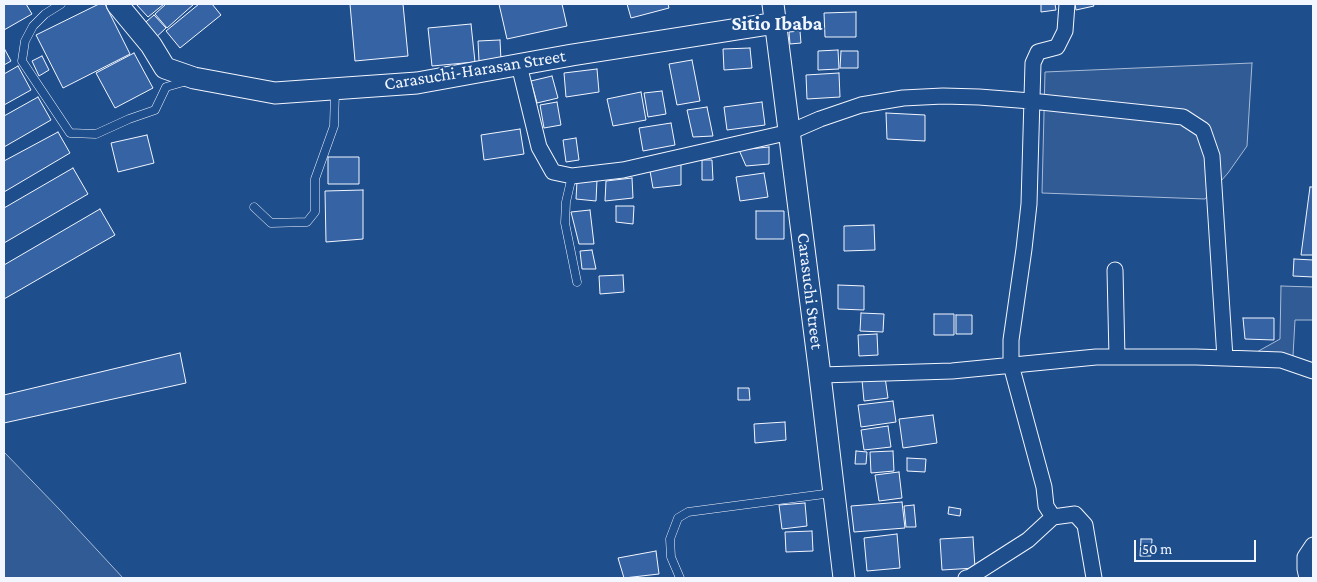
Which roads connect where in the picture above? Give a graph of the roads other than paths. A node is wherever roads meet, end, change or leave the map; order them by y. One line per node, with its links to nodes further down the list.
1 (61, 4): 6 (lane)
2 (117, 4): 6 (street, Carasuchi-Harasan Street)
3 (1067, 4): 8 (street)
4 (774, 13): 5 (street, Carasuchi-Harasan Street); 9 (street, Carasuchi Street)
5 (519, 65): 7 (street, Carasuchi-Harasan Street); 10 (street)
6 (194, 78): 7 (street, Carasuchi-Harasan Street)
7 (335, 88): 11 (lane)
8 (1031, 101): 9 (street); 15 (street); 16 (street)
9 (790, 132): 10 (street); 18 (street, Carasuchi Street)
10 (572, 176): 13 (lane)
11 (254, 207)
12 (1115, 270): 14 (street)
13 (578, 282)
14 (1117, 357): 15 (street); 16 (street)
15 (1225, 358): 17 (street)
16 (1011, 365): 18 (street); 20 (street)
17 (1313, 371)
18 (820, 375): 19 (street, Carasuchi Street)
19 (834, 492): 22 (lane); 23 (street, Carasuchi Street)
20 (1053, 517): 24 (street); 25 (street)
21 (1313, 545): 26 (street)
22 (680, 578)
23 (844, 578)
24 (966, 578)
25 (1094, 578)
26 (1307, 578)

